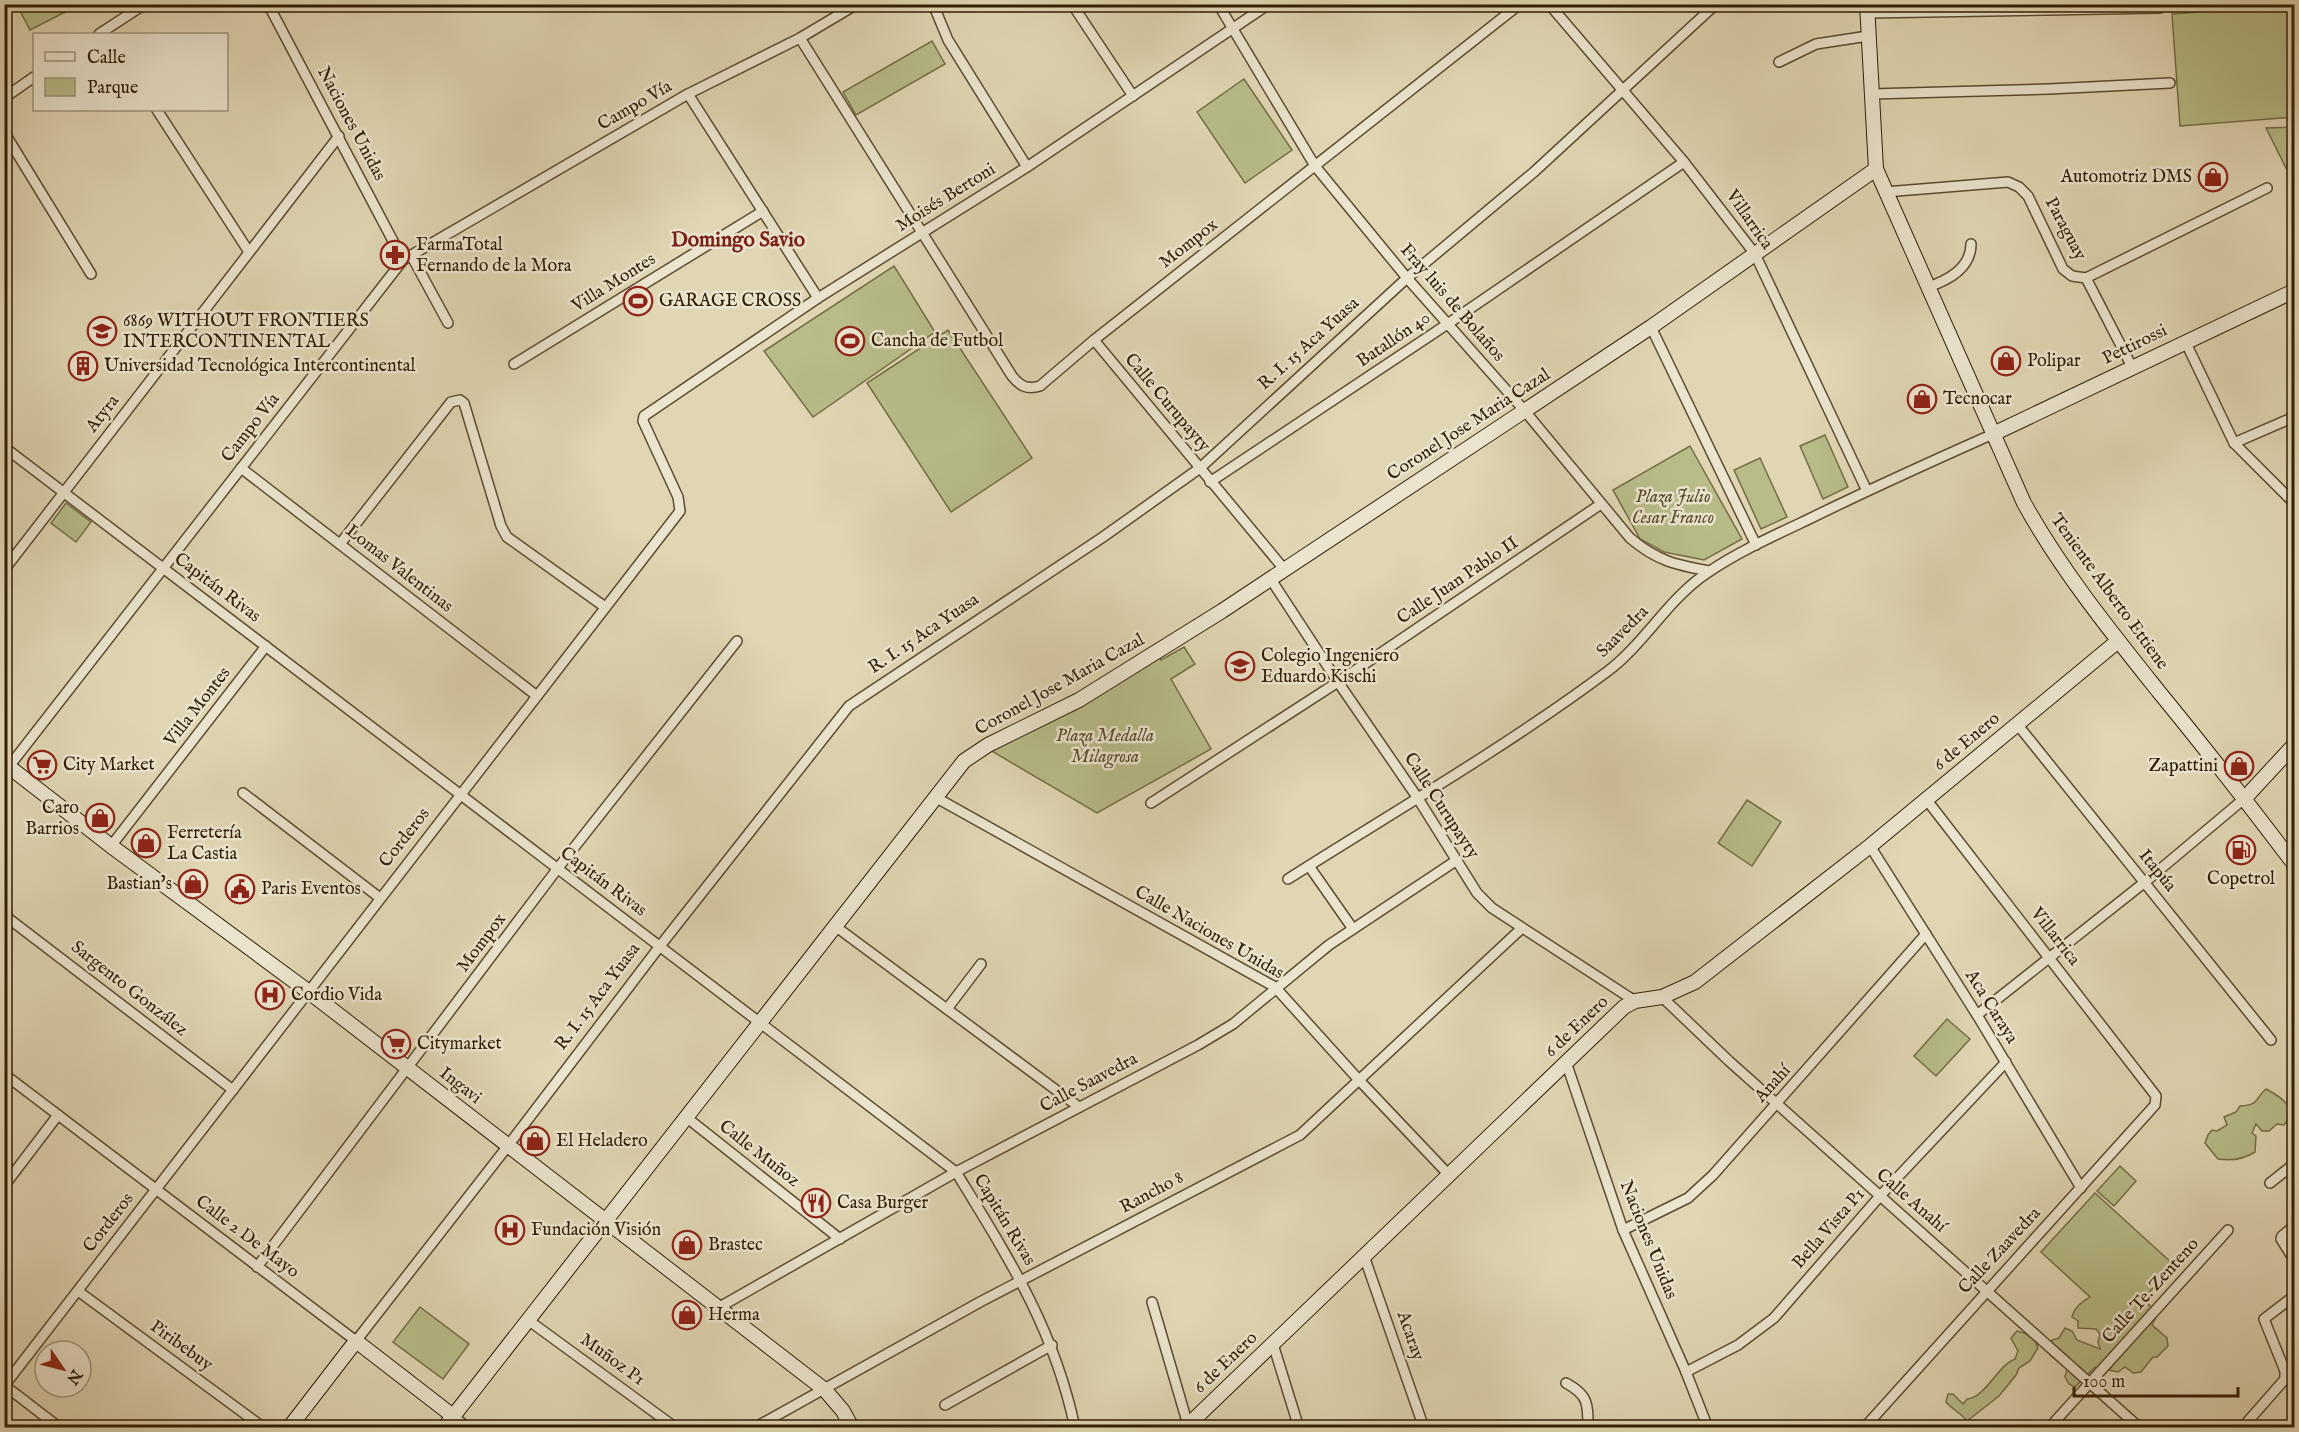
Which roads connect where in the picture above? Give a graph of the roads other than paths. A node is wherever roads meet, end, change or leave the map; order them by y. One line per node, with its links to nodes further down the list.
1 (145, 4): 16 (street)
2 (268, 4): 29 (street, Naciones Unidas)
3 (857, 4): 18 (street, Campo Vía)
4 (933, 4): 31 (street)
5 (1072, 4): 25 (street)
6 (1218, 4): 15 (street, Fray luis de Bolaños)
7 (1269, 4): 15 (street, Moisés Bertoni)
8 (1520, 4): 32 (street, Mompox)
9 (1550, 4): 22 (street, Villarrica)
10 (1716, 4): 22 (street, R. I. 15 Aca Yuasa)
11 (2125, 7): 12 (street); 13 (street)
12 (2005, 8): 14 (street)
13 (2160, 8)
14 (1867, 9): 17 (main road, Teniente Alberto Ettiene)
15 (1232, 29): 25 (street, Moisés Bertoni); 32 (street, Fray luis de Bolaños)
16 (105, 33)
17 (1868, 36): 19 (street); 24 (main road, Teniente Alberto Ettiene)
18 (800, 38): 23 (street, Campo Vía); 37 (street)
19 (1779, 62)
20 (33, 78): 26 (street)
21 (2170, 82): 24 (street)
22 (1624, 91): 30 (street, Villarrica); 43 (street, R. I. 15 Aca Yuasa)
23 (688, 94): 36 (street); 41 (street, Campo Vía)
24 (1870, 94): 33 (main road, Teniente Alberto Ettiene)
25 (1133, 96): 31 (street, Moisés Bertoni)
26 (4, 98)
27 (158, 111): 39 (street)
28 (4, 132): 42 (street)
29 (339, 136): 39 (street, Atyra); 41 (street, Naciones Unidas)
30 (1684, 162): 40 (street, Villarrica); 49 (street, Batallón 40)
31 (1027, 166): 37 (street, Moisés Bertoni)
32 (1315, 166): 43 (street, Fray luis de Bolaños); 51 (street, Mompox)
33 (1876, 169): 35 (main road, Teniente Alberto Ettiene); 40 (main road, Coronel Jose Maria Cazal)
34 (2267, 188): 44 (street)
35 (1885, 192): 44 (street, Paraguay); 45 (main road, Teniente Alberto Ettiene)
36 (763, 211): 47 (street); 53 (street, Villa Montes)
37 (923, 231): 47 (street, Moisés Bertoni); 51 (street, Mompox)
38 (1971, 244): 45 (street)
39 (249, 252): 63 (street, Atyra)
40 (1755, 254): 50 (main road, Coronel Jose Maria Cazal); 64 (street, Villarrica)
41 (407, 257): 48 (street, Naciones Unidas); 60 (street, Campo Vía)
42 (91, 274)
43 (1407, 278): 49 (street, Fray luis de Bolaños); 61 (street, R. I. 15 Aca Yuasa)
44 (2086, 278): 54 (street, Paraguay)
45 (1928, 287): 57 (main road, Teniente Alberto Ettiene)
46 (2295, 291): 52 (main road, Pettirossi)
47 (818, 298): 67 (street, Moisés Bertoni)
48 (448, 323)
49 (1449, 323): 55 (street, Fray luis de Bolaños); 62 (street, Batallón 40)
50 (1651, 327): 55 (main road, Coronel Jose Maria Cazal); 69 (street)
51 (1094, 340): 61 (street, Calle Curupayty)
52 (2185, 341): 54 (main road, Pettirossi); 58 (street)
53 (514, 364)
54 (2132, 367): 57 (main road, Pettirossi)
55 (1524, 410): 66 (street, Fray luis de Bolaños); 71 (main road, Coronel Jose Maria Cazal)
56 (2295, 417): 58 (street)
57 (1993, 435): 64 (street, Saavedra); 76 (main road, Teniente Alberto Ettiene)
58 (2234, 443): 65 (street)
59 (4, 447): 63 (street, Capitán Rivas)
60 (241, 468): 68 (street, Lomas Valentinas); 70 (street, Campo Vía)
61 (1200, 468): 62 (street, Calle Curupayty); 105 (street, R. I. 15 Aca Yuasa)
62 (1210, 482): 71 (street, Calle Curupayty)
63 (63, 491): 70 (street, Capitán Rivas); 72 (street, Atyra)
64 (1867, 491): 69 (street, Saavedra)
65 (2295, 503)
66 (1602, 504): 73 (street, Fray luis de Bolaños); 79 (street, Calle Juan Pablo II)
67 (680, 511): 75 (street, Corderos)
68 (340, 544): 75 (street); 80 (street, Lomas Valentinas)
69 (1756, 545): 73 (street, Saavedra)
70 (164, 568): 78 (street, Capitán Rivas); 83 (street, Campo Vía)
71 (1284, 569): 74 (main road, Coronel Jose Maria Cazal)
72 (4, 570)
73 (1709, 571): 87 (street, Saavedra)
74 (1270, 579): 79 (street, Calle Curupayty); 86 (main road, Coronel Jose Maria Cazal)
75 (605, 607): 80 (street, Corderos)
76 (2118, 640): 81 (main road, 6 de Enero); 88 (main road, Teniente Alberto Ettiene)
77 (737, 641): 96 (street, Mompox)
78 (266, 646): 85 (street, Capitán Rivas); 91 (street, Villa Montes)
79 (1338, 682): 87 (street, Calle Curupayty); 90 (street, Calle Juan Pablo II)
80 (537, 696): 85 (street, Corderos)
81 (2017, 724): 89 (main road, 6 de Enero); 98 (street, Itapúa)
82 (2295, 745): 88 (main road)
83 (6, 768): 91 (main road, Ingavi)
84 (243, 793): 99 (street)
85 (461, 794): 96 (street, Capitán Rivas); 99 (street, Corderos)
86 (935, 797): 101 (main road, Coronel Jose Maria Cazal); 108 (street, Calle Naciones Unidas)
87 (1418, 797): 93 (street, Calle Curupayty); 95 (street, Saavedra)
88 (2245, 798): 94 (main road, Teniente Alberto Ettiene); 98 (street)
89 (1926, 799): 92 (main road, 6 de Enero); 106 (street, Villarrica)
90 (1151, 803)
91 (111, 846): 109 (main road, Ingavi)
92 (1870, 846): 104 (street, Aca Caraya); 110 (main road, 6 de Enero)
93 (1456, 860): 102 (street, Calle Saavedra); 103 (street, Calle Curupayty)
94 (2295, 864)
95 (1309, 866): 97 (street, Saavedra); 102 (street)
96 (558, 868): 105 (street, Capitán Rivas); 118 (street, Mompox)
97 (1288, 879)
98 (2145, 882): 106 (street); 115 (street, Itapúa)
99 (380, 898): 109 (street, Corderos)
100 (4, 915): 121 (street, Sargento González)
101 (835, 926): 112 (street); 114 (main road, Coronel Jose Maria Cazal)
102 (1353, 928): 108 (street, Calle Saavedra)
103 (1522, 928): 111 (street, Calle Curupayty); 120 (street, Rancho 8)
104 (1926, 934): 113 (street, Aca Caraya); 123 (street, Anahí)
105 (660, 946): 114 (street, Capitán Rivas); 127 (street, R. I. 15 Aca Yuasa)
106 (2049, 957): 113 (street); 122 (street, Villarrica)
107 (981, 964): 112 (street)
108 (1275, 987): 120 (street, Calle Naciones Unidas); 124 (street, Calle Saavedra)
109 (309, 992): 118 (main road, Ingavi); 121 (street, Corderos)
110 (1662, 997): 111 (main road, 6 de Enero); 123 (street, Calle Anahí)
111 (1635, 1001): 116 (main road, 6 de Enero)
112 (947, 1009): 124 (street)
113 (1977, 1015): 117 (street, Aca Caraya)
114 (760, 1022): 126 (main road, Coronel Jose Maria Cazal); 129 (street, Capitán Rivas)
115 (2271, 1040)
116 (1566, 1062): 130 (main road, 6 de Enero); 138 (street, Naciones Unidas)
117 (2006, 1062): 133 (street, Aca Caraya); 135 (street, Bella Vista P1)
118 (408, 1068): 127 (main road, Ingavi); 143 (street, Mompox)
119 (4, 1074): 125 (street, Calle 2 De Mayo)
120 (1358, 1079): 130 (street, Calle Naciones Unidas); 144 (street, Rancho 8)
121 (233, 1090): 134 (street, Corderos)
122 (2156, 1096): 133 (street, Calle Zaavedra)
123 (1777, 1104): 135 (street, Calle Anahí); 138 (street, Anahí)
124 (1079, 1107): 129 (street, Calle Saavedra)
125 (58, 1115): 132 (street); 134 (street, Calle 2 De Mayo)
126 (686, 1117): 136 (main road, Coronel Jose Maria Cazal); 140 (street, Calle Muñoz)
127 (507, 1147): 136 (main road, Ingavi); 151 (street, R. I. 15 Aca Yuasa)
128 (2295, 1164): 131 (street)
129 (956, 1172): 140 (street, Calle Saavedra); 144 (street, Capitán Rivas)
130 (1449, 1175): 141 (main road, 6 de Enero)
131 (2270, 1182)
132 (4, 1186)
133 (2081, 1188): 145 (street, Calle Zaavedra)
134 (155, 1190): 143 (street, Calle 2 De Mayo); 146 (street, Corderos)
135 (1880, 1196): 145 (street, Calle Anahí); 154 (street, Bella Vista P1)
136 (605, 1221): 149 (main road, Ingavi); 150 (main road, Coronel Jose Maria Cazal)
137 (2295, 1226): 142 (street)
138 (1623, 1230): 154 (street, Naciones Unidas)
139 (2229, 1230): 155 (street, Calle Te. Zenteno)
140 (840, 1239): 149 (street, Calle Saavedra)
141 (1364, 1256): 152 (main road, 6 de Enero); 172 (street, Acaray)
142 (2295, 1260)
143 (257, 1267): 151 (street, Calle 2 De Mayo)
144 (1022, 1280): 153 (street, Capitán Rivas); 158 (street, Rancho 8)
145 (1987, 1289): 155 (street, Calle Anahí); 175 (street, Calle Zaavedra)
146 (78, 1291): 157 (street, Corderos); 163 (street, Piribebuy)
147 (2295, 1296): 178 (street)
148 (1152, 1302): 161 (street)
149 (718, 1308): 158 (main road, Ingavi)
150 (528, 1320): 160 (main road, Coronel Jose Maria Cazal); 167 (street, Muñoz P1)
151 (356, 1341): 160 (main road, Calle 2 De Mayo); 164 (main road, R. I. 15 Aca Yuasa)
152 (1273, 1344): 161 (main road, 6 de Enero); 171 (street)
153 (1052, 1345): 159 (street); 170 (street, Capitán Rivas)
154 (1686, 1372): 174 (street, Naciones Unidas)
155 (2089, 1382): 176 (street, Calle Te. Zenteno); 177 (street, Calle Anahí)
156 (1566, 1383): 173 (street)
157 (5, 1386): 162 (street)
158 (825, 1390): 168 (street, Rancho 8); 169 (main road, Ingavi)
159 (945, 1405)
160 (453, 1416): 165 (main road, Coronel Jose Maria Cazal); 166 (street, Calle 2 De Mayo)
161 (1186, 1426)
162 (60, 1428)
163 (264, 1428)
164 (289, 1428)
165 (444, 1428)
166 (468, 1428)
167 (676, 1428)
168 (754, 1428)
169 (852, 1428)
170 (1076, 1428)
171 (1299, 1428)
172 (1424, 1428)
173 (1588, 1428)
174 (1707, 1428)
175 (1864, 1428)
176 (2049, 1428)
177 (2140, 1428)
178 (2242, 1428)

